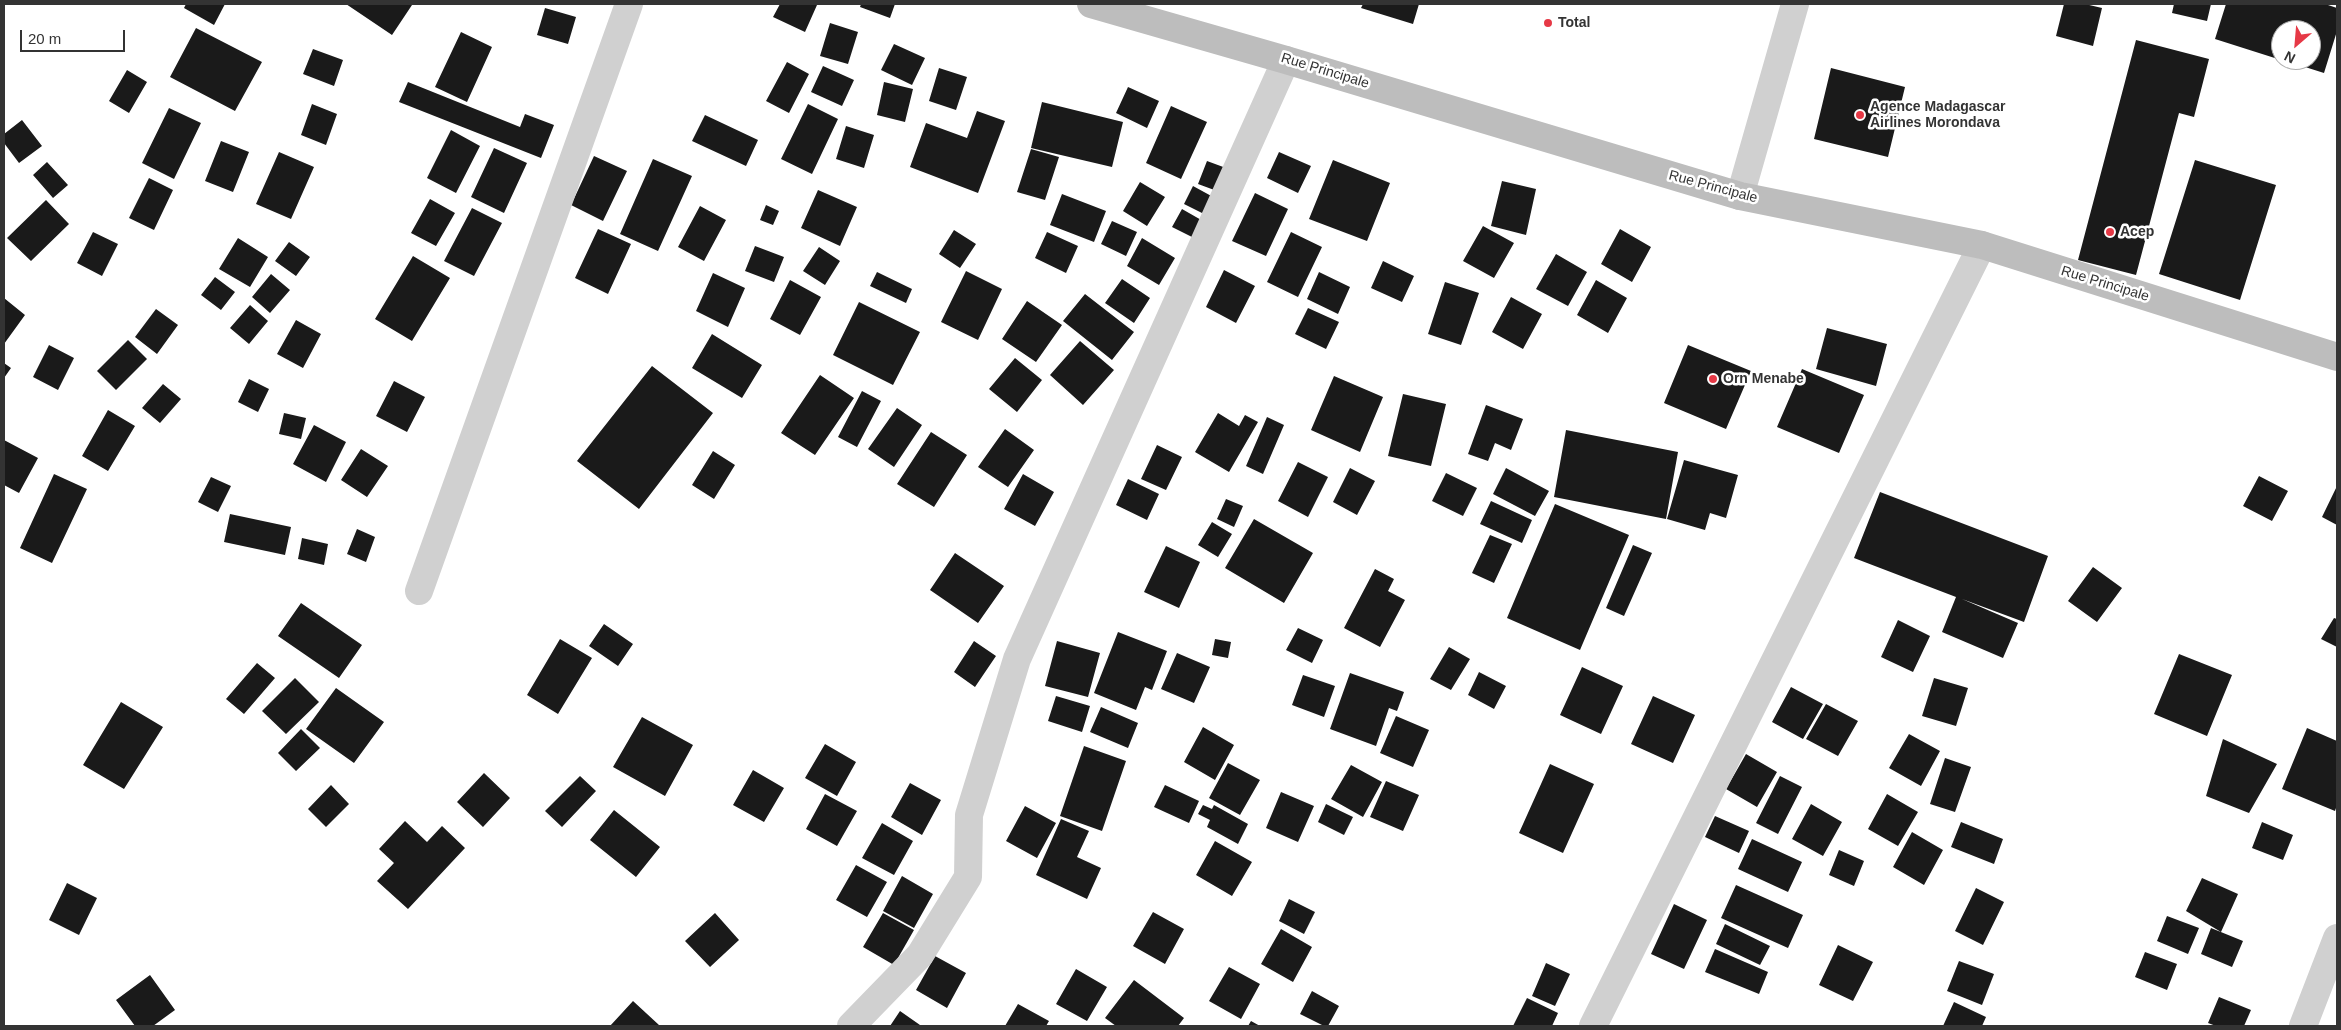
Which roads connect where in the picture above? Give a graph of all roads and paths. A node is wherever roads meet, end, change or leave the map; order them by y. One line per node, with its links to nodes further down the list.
1 (629, 4): 8 (street)
2 (1091, 4): 4 (main road, Rue Principale)
3 (1795, 4): 5 (street)
4 (1286, 60): 5 (main road, Rue Principale); 10 (street)
5 (1740, 196): 6 (main road, Rue Principale)
6 (1982, 245): 7 (main road, Rue Principale); 11 (street)
7 (2337, 357)
8 (419, 591)
9 (2337, 938): 12 (street)
10 (851, 1026)
11 (1593, 1026)
12 (2303, 1026)

